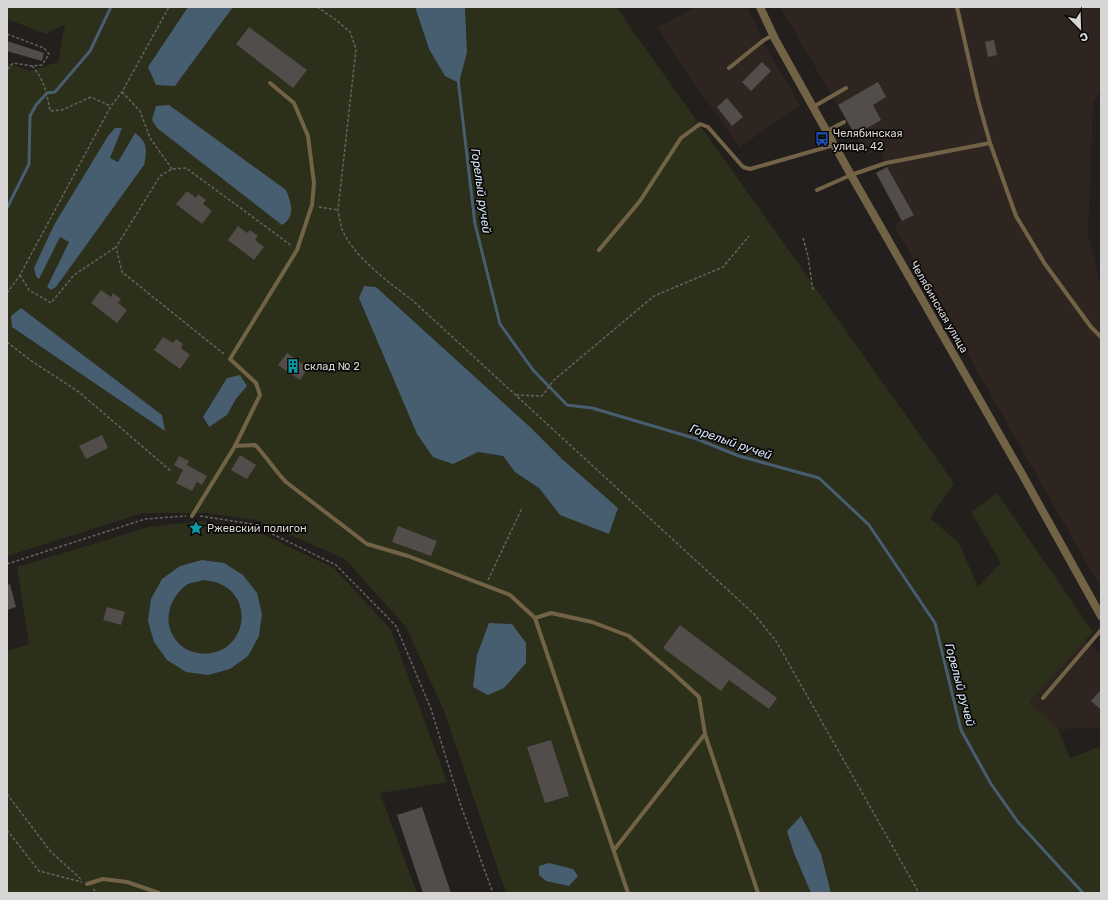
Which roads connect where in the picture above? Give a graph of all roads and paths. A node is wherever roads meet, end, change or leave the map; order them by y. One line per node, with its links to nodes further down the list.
1 (169, 7): 12 (path)
2 (317, 7): 23 (path)
3 (760, 7): 6 (street, Челябинская улица)
4 (957, 7): 17 (lane)
5 (7, 34): 7 (path)
6 (773, 35): 8 (lane); 14 (street, Челябинская улица)
7 (32, 66): 9 (path); 13 (path)
8 (729, 68)
9 (7, 70)
10 (270, 83): 22 (lane)
11 (846, 88): 14 (lane)
12 (122, 92): 13 (path); 19 (path)
13 (111, 106): 29 (path)
14 (813, 107): 16 (street, Челябинская улица)
15 (844, 122): 16 (lane)
16 (827, 132): 18 (street, Челябинская улица)
17 (990, 143): 20 (lane); 32 (lane)
18 (834, 145): 20 (street, Челябинская улица); 28 (lane)
19 (172, 169): 26 (path); 27 (path)
20 (851, 175): 21 (lane); 42 (street, Челябинская улица)
21 (817, 190)
22 (312, 205): 23 (path); 27 (lane)
23 (338, 210): 35 (path)
24 (749, 236): 35 (path)
25 (802, 238): 30 (path)
26 (116, 247): 29 (path); 34 (path)
27 (297, 250): 34 (lane)
28 (599, 250)
29 (20, 274): 31 (path)
30 (813, 291)
31 (7, 292)
32 (1101, 337)
33 (7, 342): 37 (path)
34 (230, 359): 36 (lane)
35 (516, 395): 56 (path)
36 (235, 446): 39 (lane); 41 (lane)
37 (172, 472)
38 (522, 508): 41 (path)
39 (192, 516): 40 (path); 53 (path)
40 (7, 564)
41 (485, 586): 43 (lane)
42 (1101, 616)
43 (535, 618): 46 (lane); 49 (lane)
44 (1101, 630): 45 (lane)
45 (1043, 698)
46 (705, 734): 49 (lane); 55 (lane)
47 (7, 794): 50 (path)
48 (7, 830): 50 (path)
49 (614, 850): 54 (lane)
50 (87, 884): 51 (path); 52 (lane)
51 (98, 893)
52 (159, 893)
53 (493, 893)
54 (628, 893)
55 (758, 893)
56 (919, 893)

